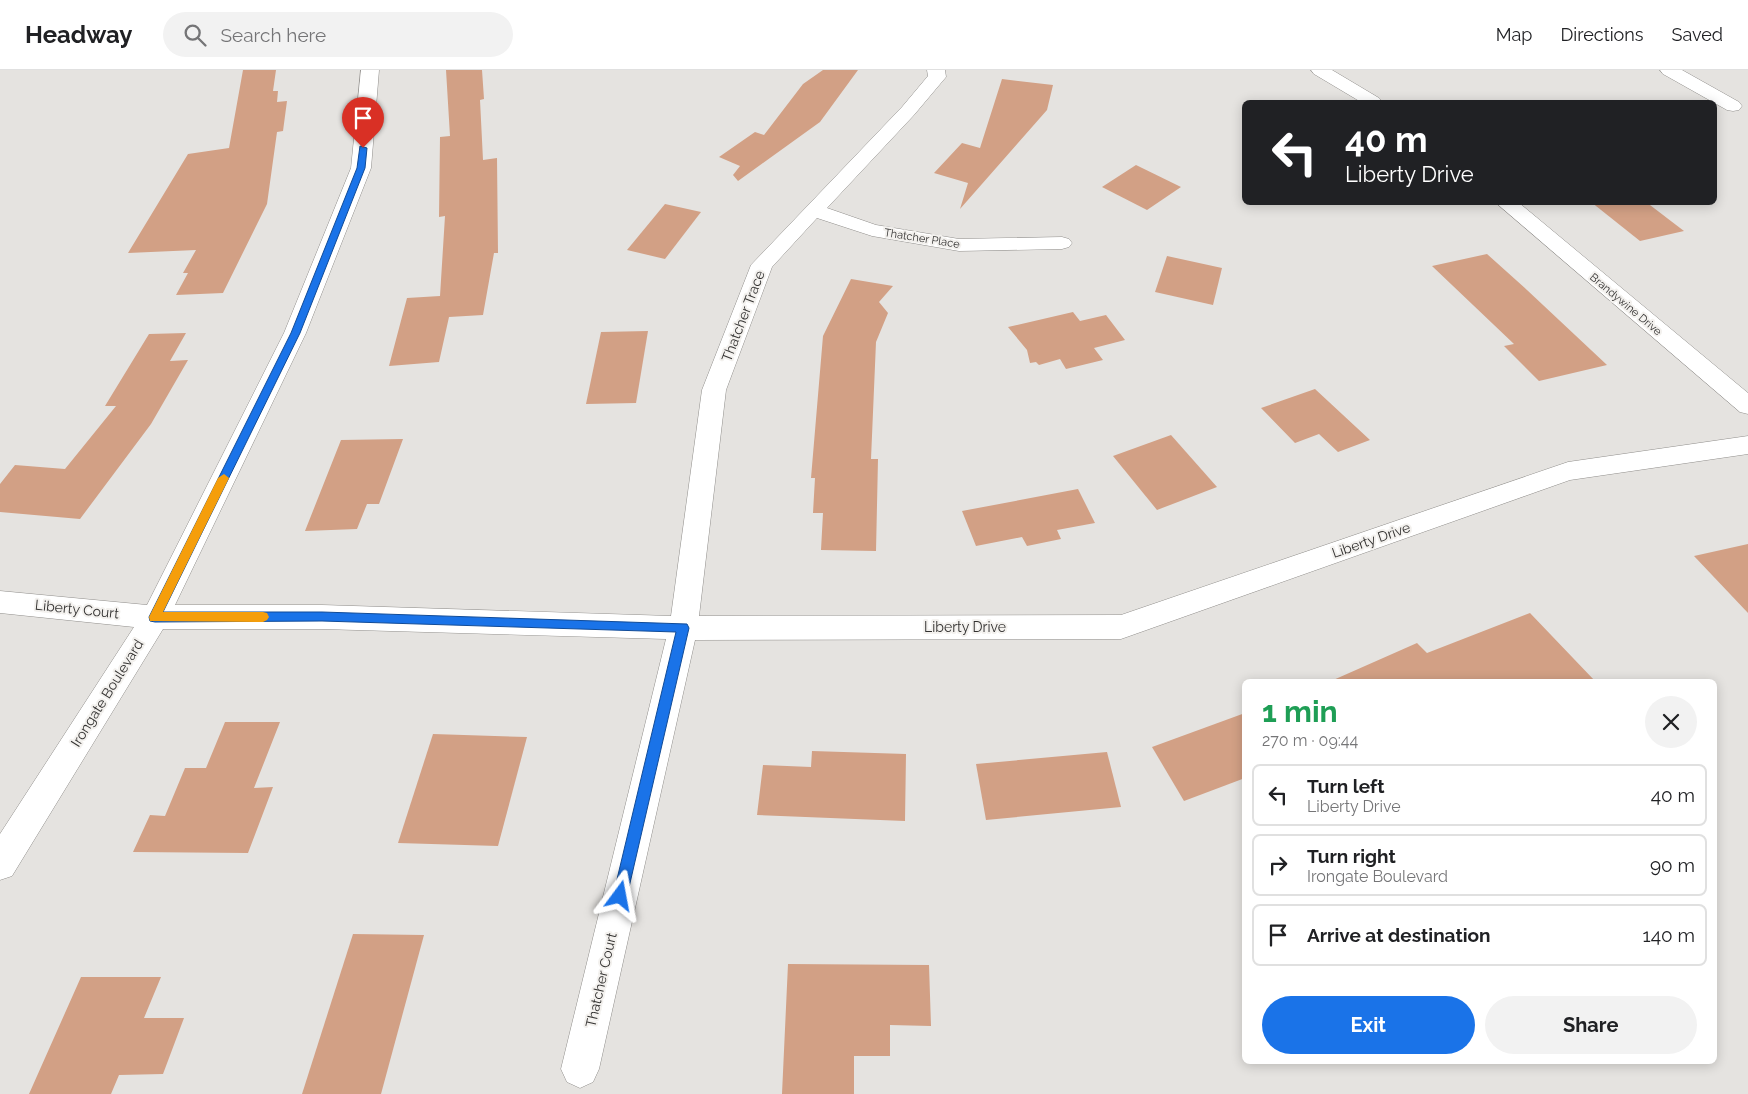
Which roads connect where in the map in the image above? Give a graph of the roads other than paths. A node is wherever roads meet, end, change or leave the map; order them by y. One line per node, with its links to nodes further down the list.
1 (370, 70): 13 (street, Irongate Boulevard)
2 (936, 70): 8 (street, Thatcher Trace)
3 (1320, 70): 5 (street)
4 (1669, 70): 6 (street)
5 (1370, 100)
6 (1733, 106)
7 (1509, 205): 10 (street, Brandywine Drive)
8 (814, 211): 9 (street, Thatcher Place); 14 (street, Thatcher Trace)
9 (1062, 243)
10 (1748, 406)
11 (1748, 446): 14 (street, Liberty Drive)
12 (0, 602): 13 (street, Liberty Court)
13 (155, 617): 14 (street, Liberty Drive); 15 (street, Irongate Boulevard)
14 (683, 628): 16 (street, Thatcher Court)
15 (0, 864)
16 (580, 1069)

